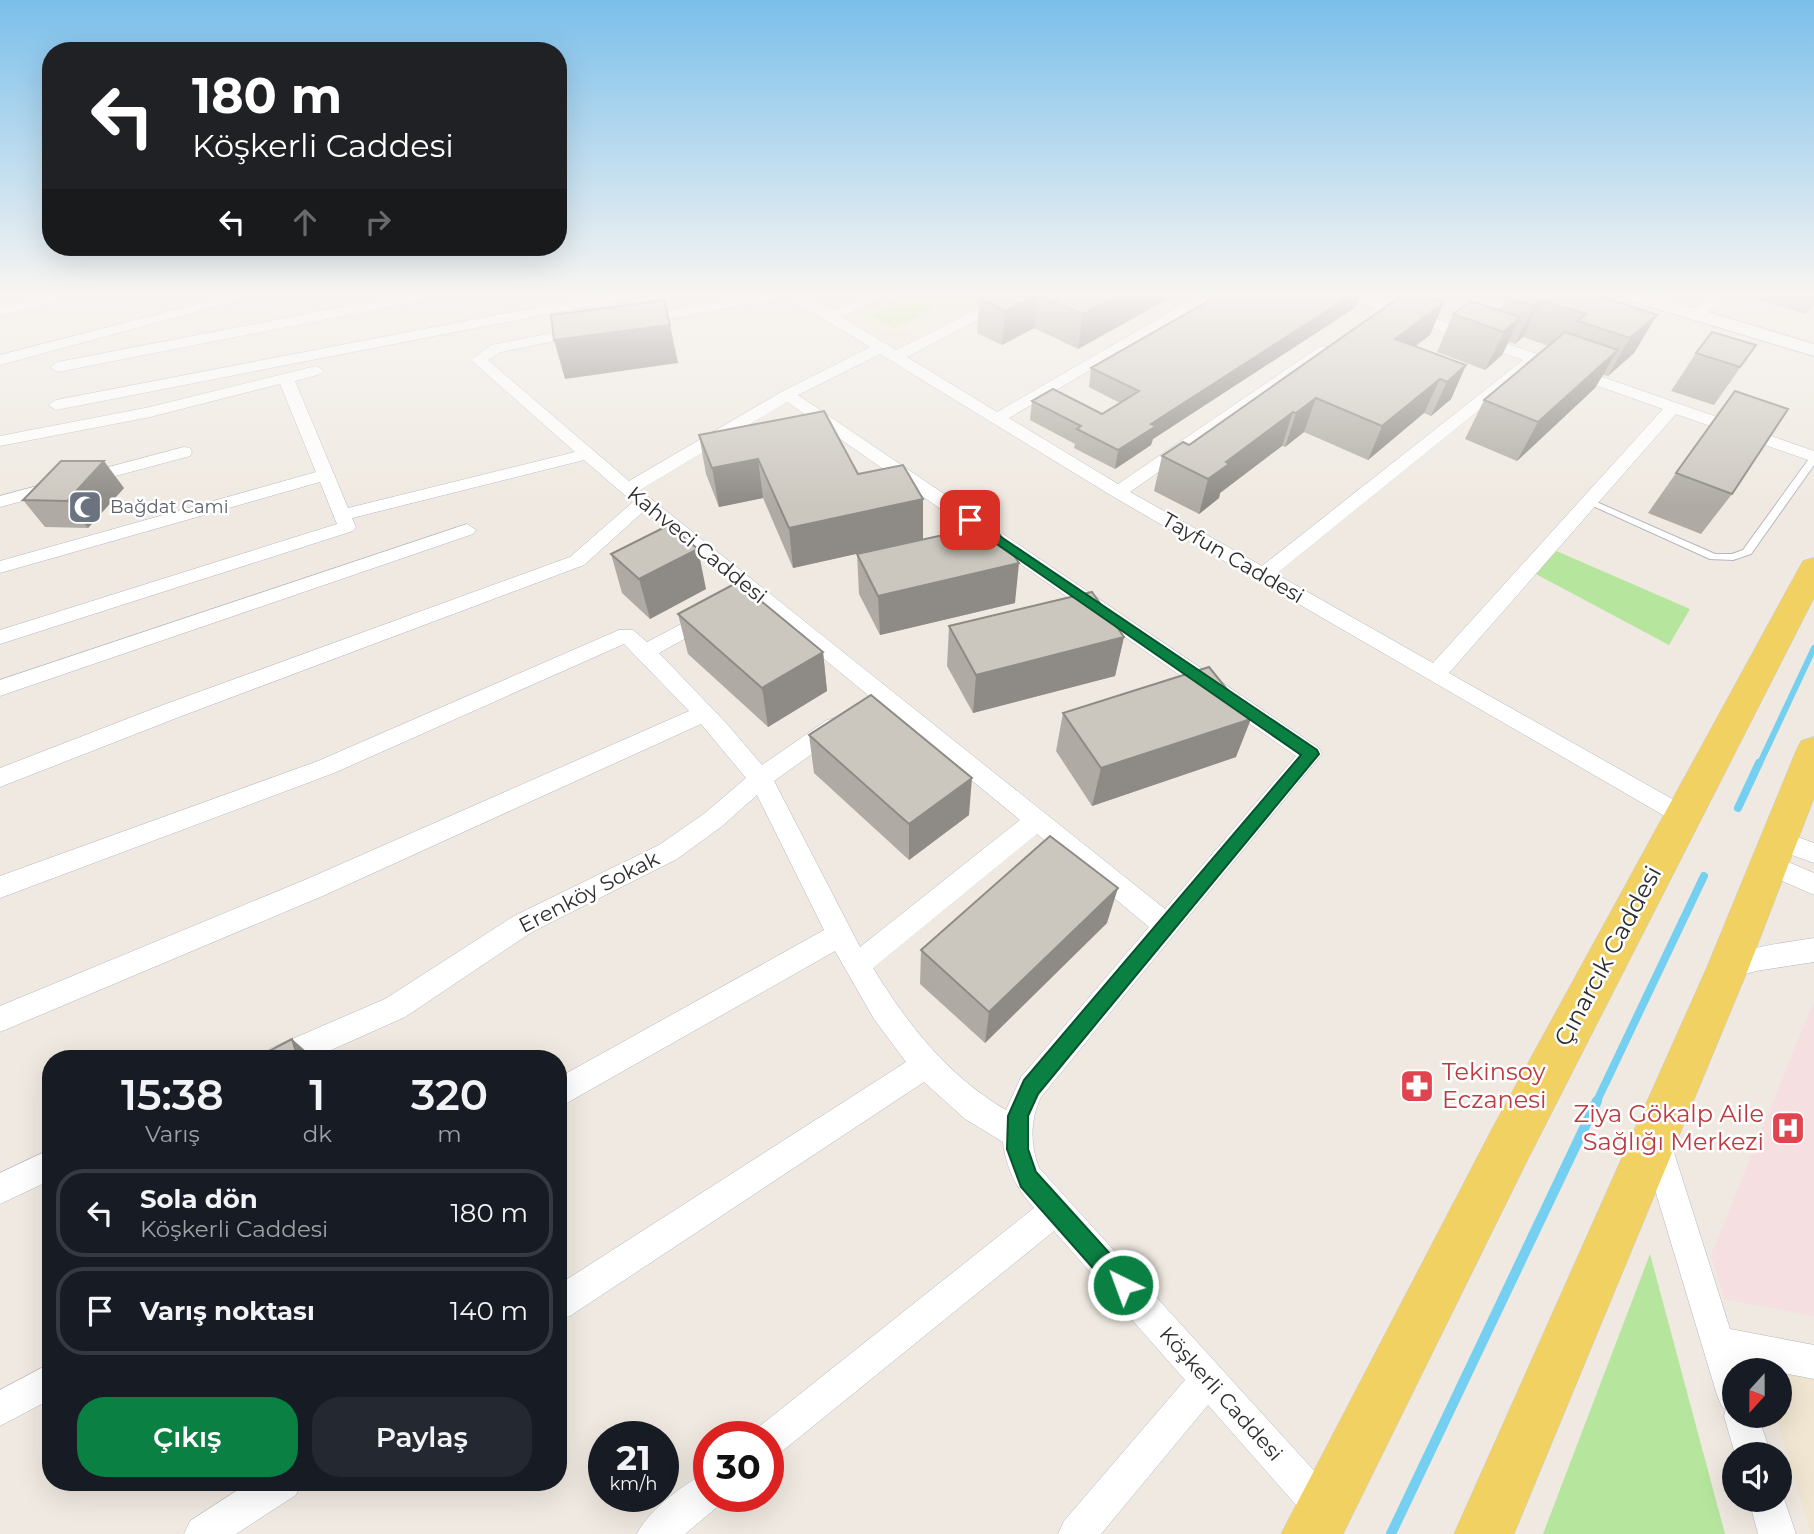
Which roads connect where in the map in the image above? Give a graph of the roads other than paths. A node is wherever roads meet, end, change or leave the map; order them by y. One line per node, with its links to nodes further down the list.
1 (58, 363): 13 (street)
2 (154, 363): 13 (street)
3 (202, 363): 13 (street)
4 (482, 363): 20 (street, Kahveci Caddesi)
5 (865, 363): 14 (street)
6 (904, 363): 16 (street, Tayfun Caddesi)
7 (1093, 363): 16 (street)
8 (1307, 363): 23 (street)
9 (1528, 363): 31 (street)
10 (1542, 363): 15 (street)
11 (316, 371): 12 (street)
12 (286, 379): 17 (street); 22 (street)
13 (57, 386): 17 (street)
14 (787, 395): 24 (street); 47 (street, Köşkerli Caddesi)
15 (1673, 408): 21 (street); 26 (street)
16 (996, 419): 23 (street, Tayfun Caddesi)
17 (55, 430): 18 (street)
18 (0, 440)
19 (184, 452): 25 (street)
20 (587, 454): 24 (street, Kahveci Caddesi); 27 (street)
21 (1814, 457): 26 (lane)
22 (325, 475): 27 (street); 29 (street)
23 (1118, 492): 31 (street, Tayfun Caddesi)
24 (636, 495): 32 (street, Kahveci Caddesi); 40 (street)
25 (0, 502)
26 (1589, 502): 35 (street)
27 (342, 515): 33 (street)
28 (467, 530): 36 (street)
29 (0, 567)
30 (1814, 568): 42 (main road, Çınarcık Caddesi)
31 (1263, 575): 35 (street, Tayfun Caddesi)
32 (754, 591): 34 (street); 37 (street, Kahveci Caddesi)
33 (0, 637)
34 (645, 652): 38 (street); 46 (street)
35 (1435, 675): 42 (street, Tayfun Caddesi)
36 (0, 688)
37 (881, 694): 41 (street, Erenköy Sokak); 43 (street, Kahveci Caddesi)
38 (702, 713): 41 (street); 52 (street)
39 (1814, 751): 44 (main road)
40 (0, 778)
41 (760, 779): 48 (street); 53 (street, Erenköy Sokak)
42 (1682, 817): 72 (main road, Çınarcık Caddesi)
43 (1036, 821): 47 (street, Kahveci Caddesi); 50 (street)
44 (1787, 852): 45 (street); 51 (main road)
45 (1814, 884)
46 (0, 887)
47 (1167, 926): 56 (street, Köşkerli Caddesi)
48 (841, 934): 50 (street); 55 (street)
49 (1814, 950): 51 (street)
50 (857, 965): 54 (street)
51 (1728, 967): 57 (main road)
52 (0, 1019)
53 (299, 1050)
54 (926, 1066): 56 (street); 61 (street)
55 (567, 1089)
56 (1016, 1133): 60 (street, Köşkerli Caddesi)
57 (1655, 1137): 62 (street); 76 (main road)
58 (42, 1168): 59 (street)
59 (0, 1189)
60 (1056, 1210): 65 (street, Köşkerli Caddesi); 68 (street)
61 (567, 1298)
62 (1718, 1344): 63 (street); 64 (street)
63 (1722, 1358)
64 (1814, 1362)
65 (1208, 1379): 72 (street, Köşkerli Caddesi); 75 (street)
66 (42, 1385): 67 (street)
67 (0, 1409)
68 (784, 1428)
69 (269, 1491): 73 (street)
70 (693, 1503): 74 (street)
71 (1771, 1512): 77 (street)
72 (1317, 1521)
73 (203, 1534)
74 (656, 1534)
75 (1077, 1534)
76 (1484, 1534)
77 (1777, 1534)

